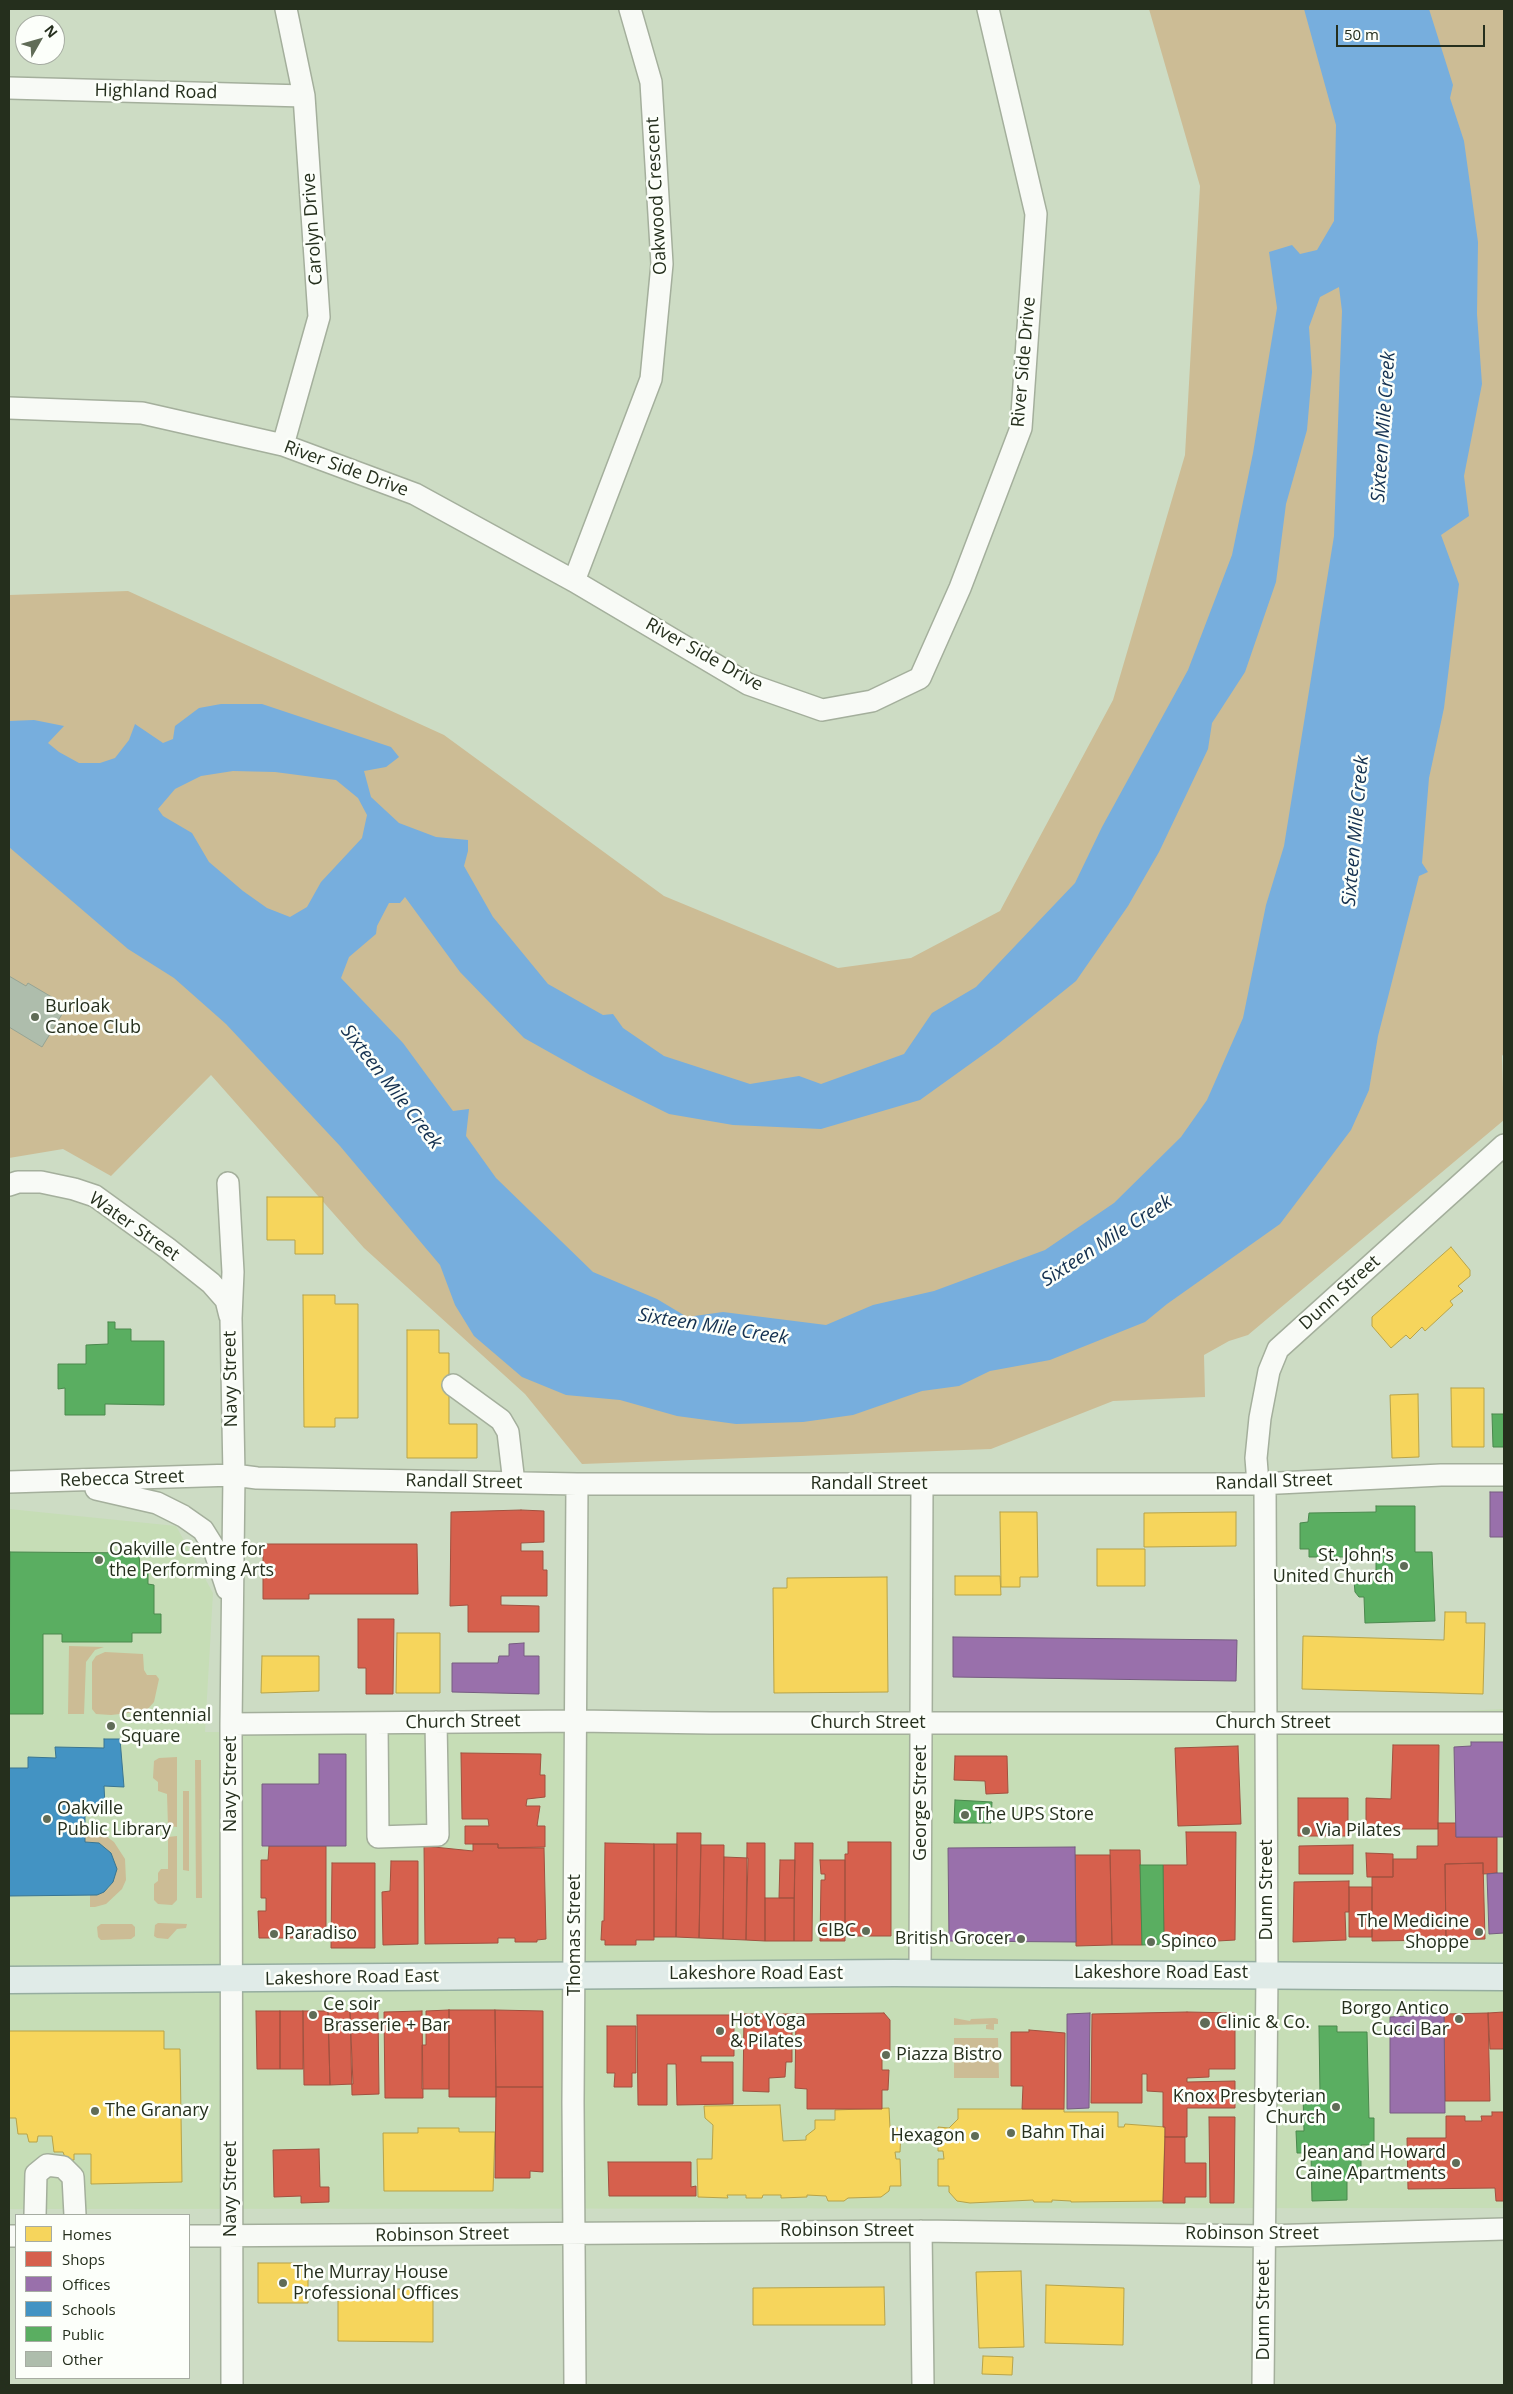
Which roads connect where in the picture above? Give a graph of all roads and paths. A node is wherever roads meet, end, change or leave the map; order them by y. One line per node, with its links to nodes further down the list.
1 (286, 9): 5 (street, Carolyn Drive)
2 (630, 9): 8 (street, Oakwood Crescent)
3 (988, 9): 8 (street, River Side Drive)
4 (9, 88): 5 (street, Highland Road)
5 (304, 96): 7 (street, Carolyn Drive)
6 (9, 408): 7 (street, River Side Drive)
7 (284, 445): 8 (street, River Side Drive)
8 (574, 581)
9 (1504, 1145): 21 (street, Dunn Street)
10 (228, 1183): 12 (street, Navy Street)
11 (9, 1185): 12 (street, Water Street)
12 (231, 1318): 14 (street, Navy Street)
13 (453, 1385): 18 (street)
14 (234, 1475): 17 (street, Rebecca Street); 18 (street, Randall Street); 22 (street, Navy Street)
15 (1504, 1475): 21 (street, Randall Street)
16 (9, 1482): 17 (street, Rebecca Street)
17 (62, 1482): 22 (street)
18 (514, 1484): 19 (street, Randall Street)
19 (577, 1484): 20 (street, Randall Street); 23 (street, Thomas Street)
20 (922, 1484): 21 (street, Randall Street); 25 (street, George Street)
21 (1262, 1484): 27 (street, Dunn Street)
22 (232, 1606): 29 (street, Navy Street)
23 (577, 1721): 24 (street, Church Street); 25 (street, Church Street); 32 (street, Thomas Street)
24 (436, 1722): 26 (street, Church Street); 26 (street)
25 (921, 1722): 27 (street, Church Street); 30 (street, George Street)
26 (377, 1723): 29 (street, Church Street)
27 (1266, 1723): 28 (street, Church Street); 31 (street, Dunn Street)
28 (1504, 1723)
29 (231, 1724): 35 (street, Navy Street)
30 (920, 1973): 31 (main road, Lakeshore Road East); 32 (main road, Lakeshore Road East)
31 (1267, 1974): 33 (main road, Lakeshore Road East); 43 (street, Dunn Street)
32 (573, 1975): 35 (main road, Lakeshore Road East); 40 (street, Thomas Street)
33 (1504, 1977)
34 (9, 1980): 35 (main road, Lakeshore Road East)
35 (231, 1980): 41 (street, Navy Street)
36 (35, 2214): 37 (street)
37 (76, 2214)
38 (1504, 2229): 43 (street, Robinson Street)
39 (921, 2231): 40 (street, Robinson Street); 43 (street, Robinson Street); 46 (street)
40 (575, 2233): 41 (street, Robinson Street); 45 (street, Thomas Street)
41 (231, 2235): 42 (street, Robinson Street); 44 (street, Navy Street)
42 (190, 2236)
43 (1264, 2236): 47 (street, Dunn Street)
44 (232, 2385)
45 (575, 2385)
46 (922, 2385)
47 (1263, 2385)

